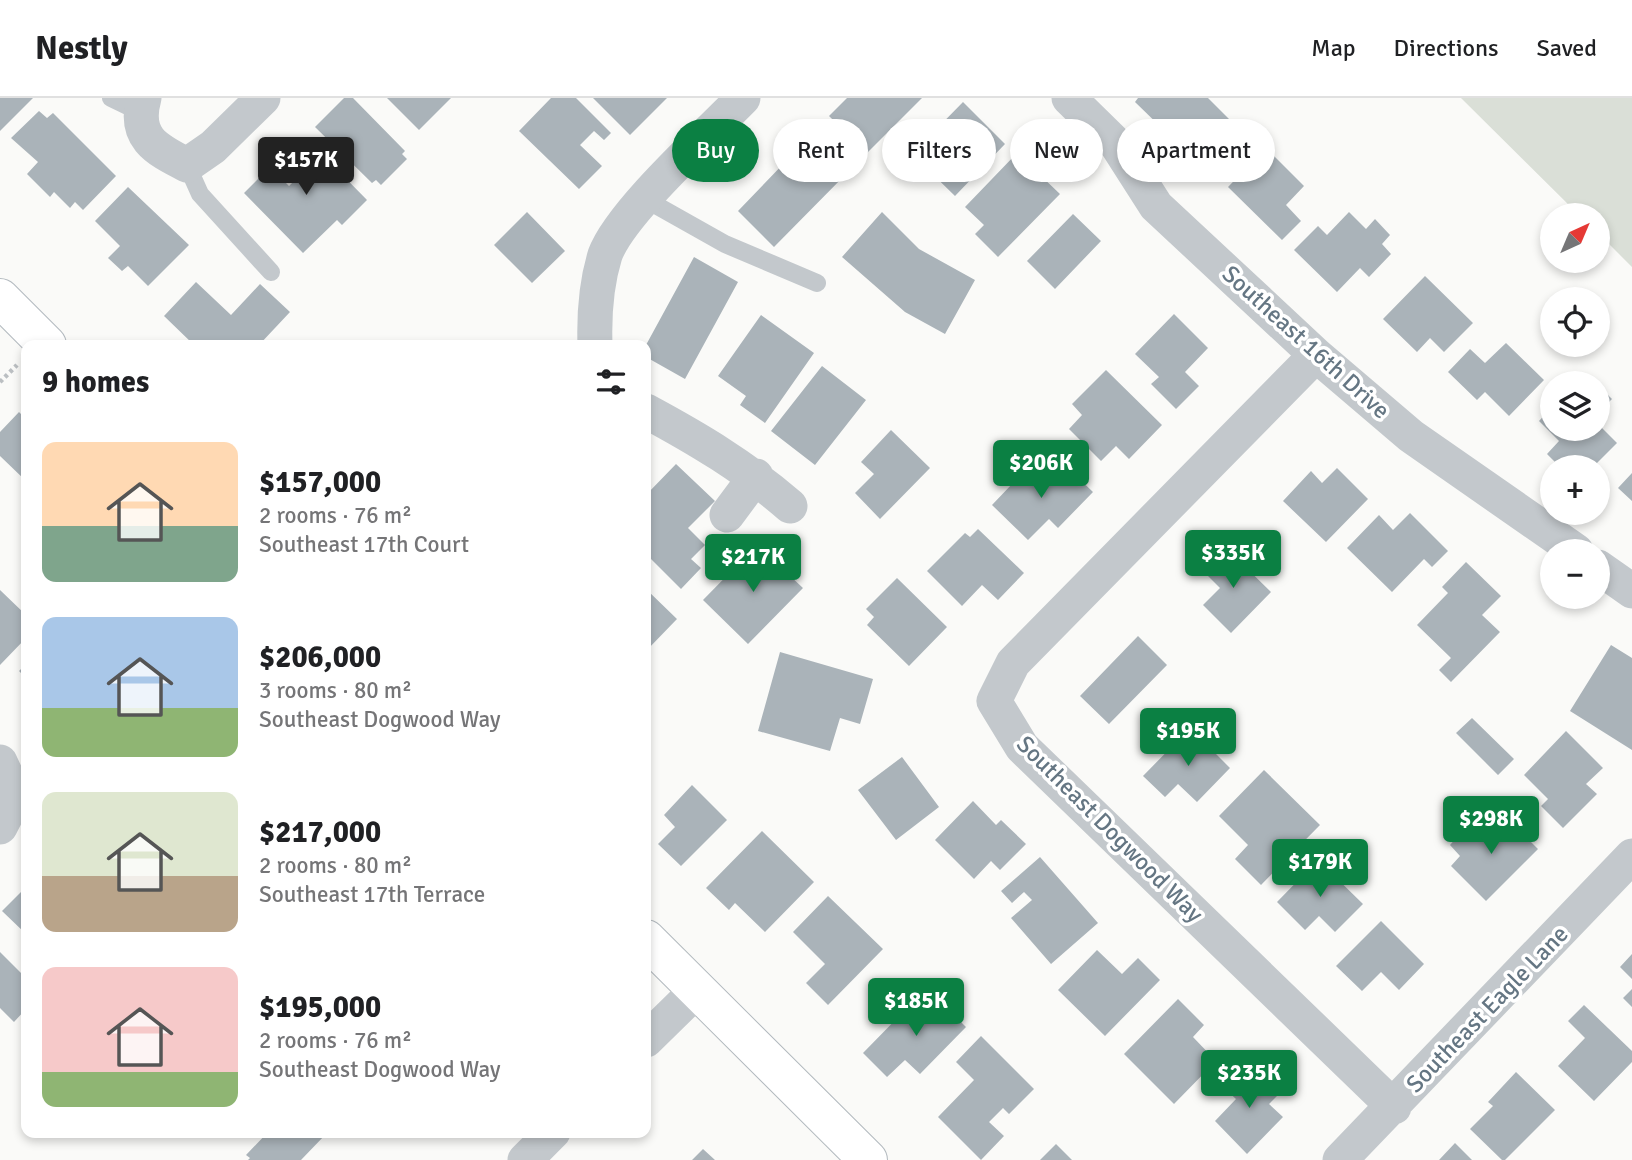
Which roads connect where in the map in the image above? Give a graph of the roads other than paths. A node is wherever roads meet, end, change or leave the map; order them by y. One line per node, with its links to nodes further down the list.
1 (263, 98): 5 (street)
2 (743, 98): 6 (street)
3 (1069, 98): 12 (street, Southeast 16th Drive)
4 (132, 103): 5 (street)
5 (187, 165): 7 (lane)
6 (645, 199): 8 (lane); 11 (street)
7 (271, 272)
8 (817, 283)
9 (0, 298): 10 (street)
10 (42, 340)
11 (595, 340)
12 (1316, 355): 17 (street, Southeast 16th Drive); 27 (street, Southeast Dogwood Way)
13 (651, 414): 14 (street)
14 (756, 476): 15 (street); 16 (street)
15 (790, 506)
16 (727, 515)
17 (1559, 539)
18 (1610, 575): 19 (street)
19 (1632, 591)
20 (0, 762): 21 (street)
21 (21, 799): 22 (street)
22 (0, 827)
23 (1632, 856): 27 (street, Southeast Eagle Lane)
24 (651, 944): 25 (street)
25 (697, 990): 26 (street); 30 (street)
26 (651, 1035)
27 (1394, 1107): 31 (street, Southeast Eagle Lane)
28 (546, 1138): 29 (street)
29 (524, 1160)
30 (868, 1160)
31 (1340, 1160)

